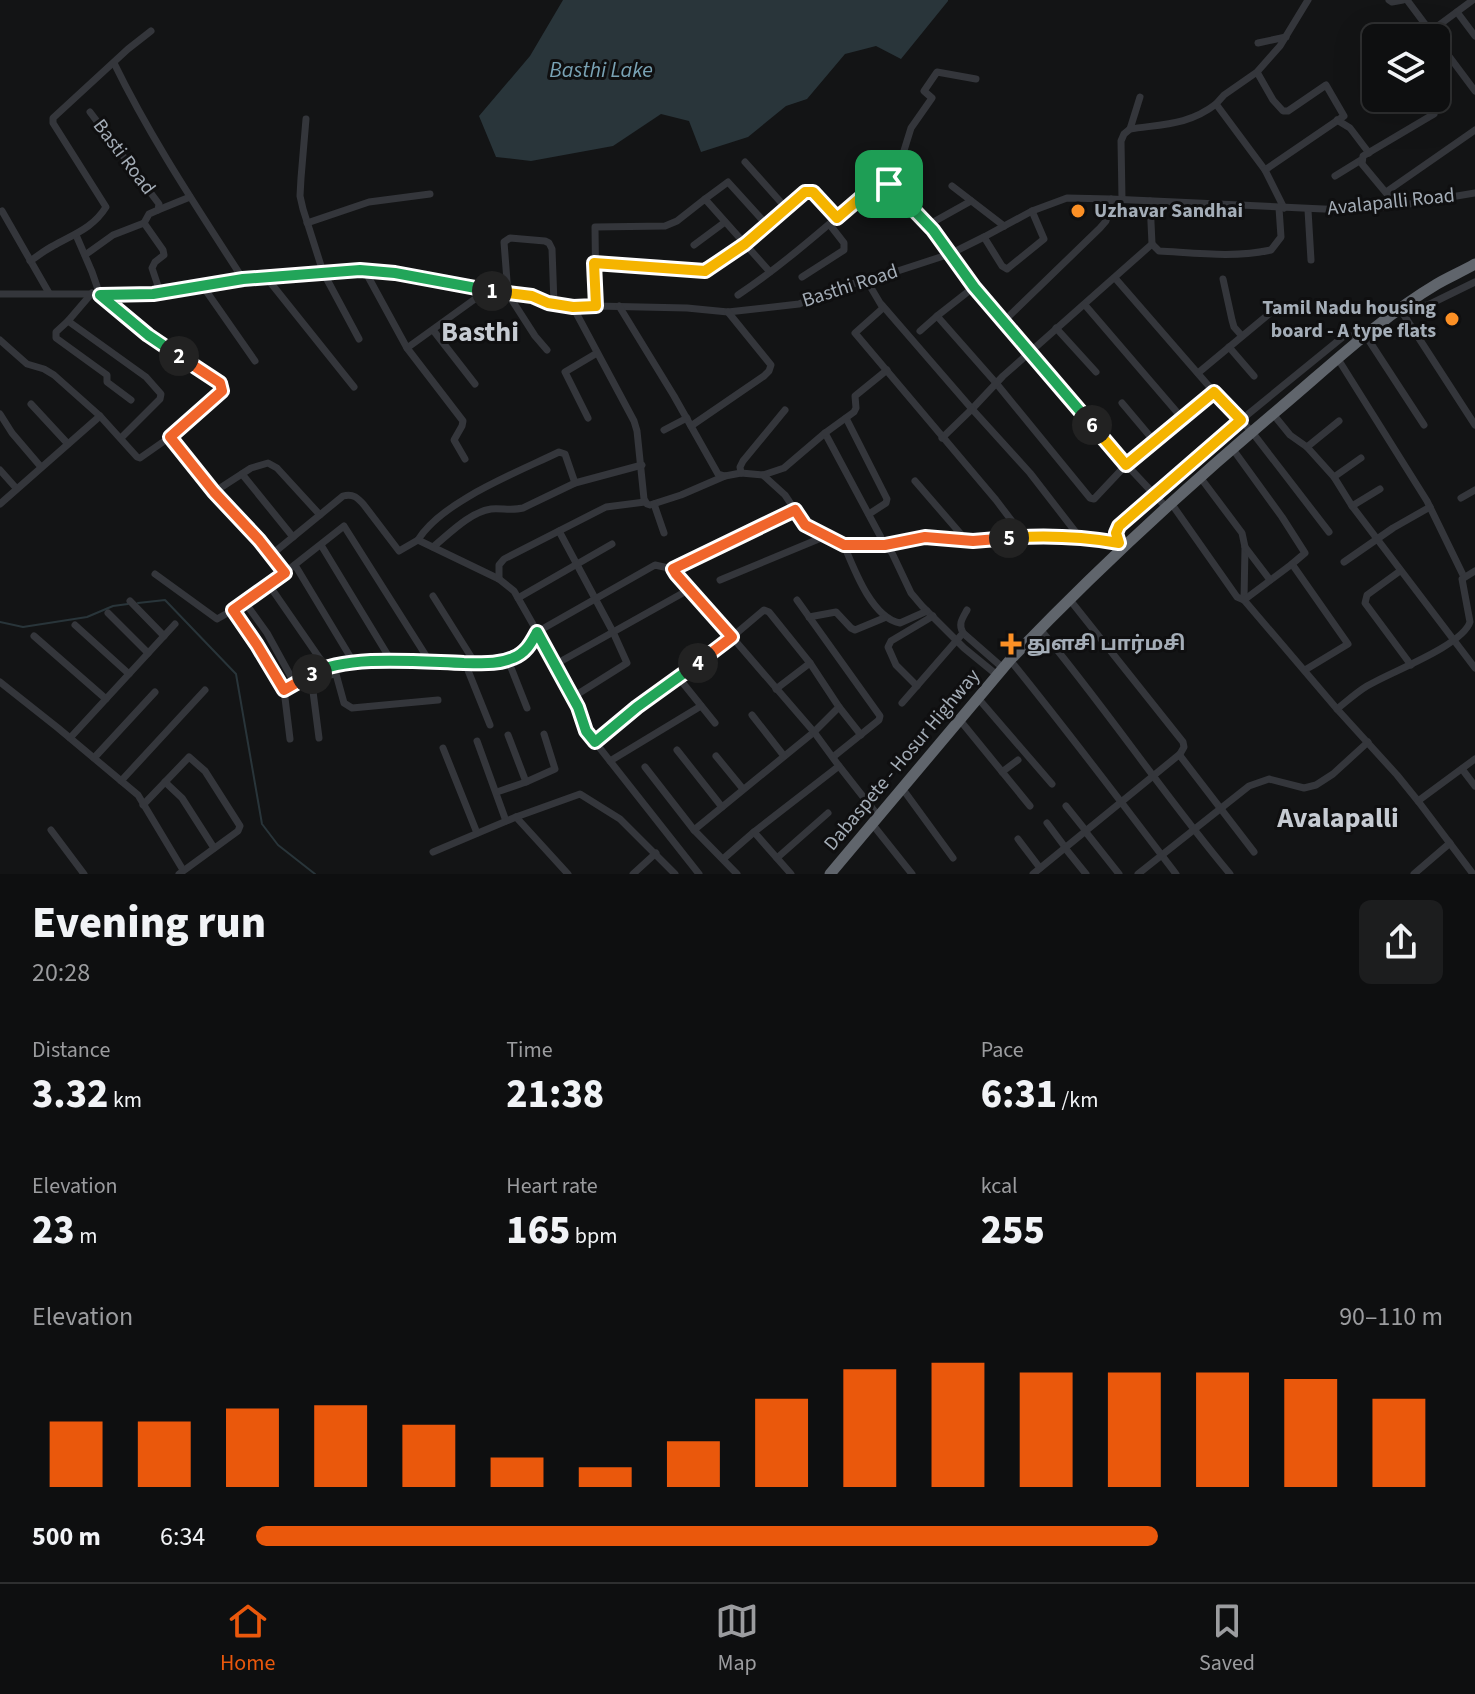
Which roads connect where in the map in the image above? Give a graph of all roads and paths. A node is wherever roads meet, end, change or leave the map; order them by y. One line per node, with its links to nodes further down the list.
1 (1308, 0): 10 (street)
2 (1389, 0): 3 (street)
3 (1405, 0): 6 (street)
4 (1473, 0): 5 (street)
5 (1457, 12): 7 (street); 9 (street)
6 (1425, 24)
7 (1441, 24)
8 (151, 31): 13 (street)
9 (1475, 36)
10 (1286, 37): 11 (street); 14 (street)
11 (1258, 43)
12 (1450, 57): 16 (street)
13 (114, 63): 35 (street); 57 (street)
14 (1257, 72): 18 (street); 22 (street)
15 (976, 79): 30 (street)
16 (1475, 91)
17 (1140, 97): 23 (street)
18 (1216, 104): 23 (street); 28 (street)
19 (90, 112): 45 (street, Basti Road)
20 (1434, 114): 25 (street)
21 (306, 119): 52 (street)
22 (1337, 120): 25 (street); 28 (street)
23 (1130, 129): 39 (street)
24 (1475, 130): 32 (street)
25 (1369, 153): 26 (street)
26 (1361, 160): 29 (street); 32 (street)
27 (745, 162): 43 (street)
28 (1265, 170): 44 (street)
29 (1335, 176)
30 (880, 181): 49 (street); 55 (street)
31 (952, 186): 40 (street)
32 (1386, 192): 42 (street)
33 (1475, 193): 42 (street, Avalapalli Road)
34 (430, 194): 52 (street)
35 (190, 197): 45 (street); 74 (street)
36 (1067, 198): 38 (street, Avalapalli Road); 48 (street, Basthi Road)
37 (705, 199): 50 (street); 53 (street); 66 (street)
38 (1111, 199): 39 (street, Avalapalli Road); 98 (street)
39 (1122, 199): 41 (street, Avalapalli Road)
40 (971, 201): 55 (street); 56 (street)
41 (1150, 201): 44 (street, Avalapalli Road); 60 (street)
42 (1397, 206): 46 (street, Avalapalli Road)
43 (786, 208): 49 (street); 53 (street)
44 (1281, 208): 46 (street, Avalapalli Road); 60 (street)
45 (158, 210): 51 (street, Basti Road)
46 (1308, 210): 64 (street)
47 (2, 211): 65 (street)
48 (1032, 211): 56 (street, Basthi Road); 58 (street)
49 (837, 218): 54 (street)
50 (725, 222): 59 (street); 61 (street)
51 (144, 223): 63 (street); 81 (street, Basti Road)
52 (307, 223): 69 (street)
53 (767, 225): 59 (street)
54 (830, 225): 70 (street); 72 (street)
55 (928, 225): 62 (street)
56 (1004, 226): 58 (street, Basthi Road)
57 (76, 235): 63 (street); 65 (street)
58 (984, 237): 62 (street, Basthi Road)
59 (745, 244): 66 (street); 70 (street)
60 (1152, 244): 73 (street)
61 (694, 245)
62 (950, 254): 76 (street, Basthi Road); 79 (street)
63 (85, 255): 84 (street)
64 (1311, 260)
65 (30, 261): 82 (street)
66 (594, 263): 90 (street)
67 (1475, 264): 93 (highway, Dabaspete - Hosur Highway)
68 (365, 271): 69 (street); 80 (street); 107 (street)
69 (323, 272): 71 (street); 104 (street)
70 (770, 272): 86 (street)
71 (266, 277): 74 (street); 119 (street)
72 (802, 277)
73 (1115, 278): 89 (street); 115 (street)
74 (243, 279): 78 (street)
75 (1223, 279): 102 (street)
76 (867, 281): 88 (street); 94 (street, Basthi Road)
77 (1475, 282): 93 (street)
78 (202, 285): 81 (street); 112 (street)
79 (974, 287): 96 (street); 98 (street)
80 (486, 291): 85 (street); 100 (street)
81 (160, 292): 84 (street)
82 (49, 293): 83 (street); 84 (street)
83 (0, 294)
84 (96, 294): 97 (street); 140 (street)
85 (508, 294): 87 (street); 87 (street); 108 (street)
86 (738, 295)
87 (554, 304): 92 (street)
88 (882, 305): 113 (street); 124 (street)
89 (1085, 305): 99 (street); 131 (street)
90 (596, 306): 91 (street); 92 (street)
91 (619, 306): 94 (street, Basthi Road); 134 (street)
92 (573, 307): 109 (street)
93 (1402, 308): 103 (highway, Dabaspete - Hosur Highway); 136 (street)
94 (728, 312): 134 (street)
95 (1269, 314): 102 (street)
96 (937, 316): 101 (street); 117 (street)
97 (68, 321): 121 (street); 141 (street)
98 (1003, 322): 110 (street)
99 (1056, 328): 110 (street); 114 (street)
100 (433, 330): 107 (street); 118 (street)
101 (920, 331)
102 (1242, 336): 106 (street)
103 (1364, 338): 111 (highway, Dabaspete - Hosur Highway); 132 (street); 135 (street)
104 (359, 339)
105 (0, 340): 128 (street)
106 (1229, 347): 115 (street); 116 (street)
107 (407, 348): 148 (street)
108 (547, 350)
109 (597, 353): 129 (street); 149 (street)
110 (1029, 353): 117 (street); 150 (street)
111 (1338, 359): 127 (highway, Dabaspete - Hosur Highway); 172 (street)
112 (255, 361)
113 (887, 370): 130 (street); 142 (street)
114 (1096, 372)
115 (1198, 373): 120 (street)
116 (1254, 376)
117 (996, 383): 124 (street); 150 (street)
118 (475, 384)
119 (354, 387)
120 (1214, 392): 131 (street); 132 (street)
121 (131, 400)
122 (1122, 403): 143 (street)
123 (31, 404): 144 (street)
124 (972, 409): 142 (street); 182 (street)
125 (785, 410): 153 (street)
126 (0, 414): 151 (street)
127 (1273, 414): 138 (highway, Dabaspete - Hosur Highway); 145 (street)
128 (100, 416): 141 (street); 144 (street)
129 (588, 418)
130 (846, 418): 139 (street); 174 (street)
131 (1182, 418): 143 (street)
132 (1241, 420): 138 (street); 165 (street)
133 (1339, 421): 145 (street)
134 (689, 422): 137 (street); 156 (street)
135 (1424, 425)
136 (1475, 425)
137 (664, 430)
138 (1252, 432): 146 (highway, Dabaspete - Hosur Highway); 177 (street)
139 (825, 433): 155 (street); 174 (street)
140 (170, 437): 141 (street); 164 (street)
141 (121, 438)
142 (942, 438): 181 (street)
143 (1154, 441): 150 (street)
144 (68, 444): 151 (street)
145 (1307, 447): 158 (street)
146 (1232, 448): 157 (highway, Dabaspete - Hosur Highway); 196 (street)
147 (1361, 458): 158 (street)
148 (465, 459)
149 (642, 465): 160 (street); 167 (street)
150 (1126, 465): 165 (street)
151 (41, 467): 161 (street)
152 (0, 470): 161 (street)
153 (741, 473): 155 (street); 156 (street)
154 (242, 474): 164 (street); 175 (street); 180 (street)
155 (763, 475): 173 (street)
156 (725, 476): 169 (street)
157 (1200, 477): 170 (highway, Dabaspete - Hosur Highway); 192 (street)
158 (1334, 477): 171 (street)
159 (915, 481): 184 (street)
160 (575, 483): 183 (street); 191 (street)
161 (16, 488): 168 (street)
162 (1380, 489): 171 (street)
163 (1475, 490): 166 (street)
164 (214, 492): 193 (street)
165 (1154, 494): 170 (street); 187 (street)
166 (1461, 498)
167 (645, 502): 169 (street); 176 (street)
168 (0, 504)
169 (654, 504): 178 (street)
170 (1169, 505): 187 (highway, Dabaspete - Hosur Highway); 214 (street)
171 (1352, 506): 185 (street)
172 (1430, 507): 185 (street); 203 (street)
173 (795, 510): 179 (street); 198 (street)
174 (869, 514): 190 (street)
175 (320, 515): 180 (street); 183 (street)
176 (559, 531): 195 (street); 204 (street)
177 (1329, 532)
178 (664, 533)
179 (826, 536): 189 (street); 205 (street)
180 (293, 537): 193 (street)
181 (1024, 537): 182 (street); 184 (street)
182 (1081, 539): 187 (street)
183 (418, 540): 191 (street)
184 (966, 540): 190 (street)
185 (1377, 540): 194 (street); 199 (street)
186 (612, 544): 195 (street)
187 (1123, 544): 213 (highway, Dabaspete - Hosur Highway)
188 (321, 545): 197 (street); 235 (street); 236 (street)
189 (844, 545): 190 (street); 222 (street)
190 (885, 545): 220 (street)
191 (433, 547): 204 (street)
192 (1245, 547): 206 (street); 214 (street)
193 (271, 555): 201 (street)
194 (1344, 562)
195 (576, 564): 210 (street); 211 (street)
196 (1292, 564): 206 (street); 246 (street)
197 (295, 565): 201 (street); 237 (street)
198 (673, 569): 208 (street); 210 (street)
199 (1400, 571): 232 (street); 242 (street)
200 (1475, 571): 203 (street)
201 (285, 573): 207 (street)
202 (155, 574): 217 (street)
203 (1464, 577): 232 (street)
204 (499, 579): 211 (street)
205 (720, 580)
206 (1270, 580): 214 (street)
207 (269, 585): 216 (street); 243 (street)
208 (690, 589): 227 (street); 230 (street)
209 (433, 596): 239 (street)
210 (595, 597): 226 (street); 227 (street)
211 (518, 598): 226 (street)
212 (797, 600): 221 (street)
213 (1070, 600): 225 (highway, Dabaspete - Hosur Highway); 283 (street)
214 (1244, 600): 246 (street)
215 (130, 601): 229 (street)
216 (244, 601): 217 (street); 251 (street)
217 (233, 610): 256 (street)
218 (967, 610): 231 (street)
219 (108, 613): 233 (street)
220 (930, 613): 222 (street); 231 (street); 252 (street)
221 (809, 617): 222 (street); 274 (street)
222 (884, 618)
223 (175, 624): 229 (street)
224 (75, 625): 247 (street)
225 (1040, 629): 244 (highway, Dabaspete - Hosur Highway); 295 (street)
226 (537, 632): 234 (street); 241 (street)
227 (613, 632): 241 (street); 258 (street)
228 (34, 636): 260 (street)
229 (164, 636): 233 (street)
230 (732, 637): 240 (street); 249 (street); 254 (street)
231 (960, 637): 244 (street); 252 (street)
232 (1454, 640): 242 (street); 245 (street)
233 (148, 653): 247 (street)
234 (508, 660): 239 (street); 265 (street)
235 (392, 662): 236 (street); 237 (street)
236 (430, 662): 238 (street)
237 (354, 663): 243 (street)
238 (465, 663): 239 (street); 270 (street)
239 (475, 663)
240 (810, 663): 254 (street); 264 (street)
241 (556, 664): 258 (street)
242 (1411, 665): 266 (street)
243 (325, 666): 248 (street)
244 (1003, 668): 259 (highway, Dabaspete - Hosur Highway); 305 (street)
245 (1475, 668)
246 (1305, 670): 266 (street)
247 (129, 674): 260 (street)
248 (311, 676): 251 (street); 261 (street); 276 (street)
249 (678, 677): 263 (street); 279 (street)
250 (0, 682): 253 (street)
251 (295, 684): 256 (street)
252 (917, 686): 262 (street)
253 (4, 689): 275 (street)
254 (776, 689): 271 (street)
255 (205, 690): 296 (street)
256 (284, 690): 277 (street)
257 (155, 692): 287 (street)
258 (573, 697): 279 (street)
259 (977, 697): 268 (highway, Dabaspete - Hosur Highway); 299 (street)
260 (106, 699): 275 (street)
261 (438, 700)
262 (902, 703)
263 (701, 706): 269 (street); 290 (street)
264 (839, 707): 271 (street); 274 (street)
265 (527, 708)
266 (1337, 709): 280 (street)
267 (752, 715): 285 (street)
268 (959, 719): 294 (street); 301 (highway, Dabaspete - Hosur Highway)
269 (715, 723)
270 (490, 725)
271 (814, 732): 285 (street); 286 (street)
272 (544, 734): 298 (street)
273 (508, 735): 298 (street)
274 (861, 735): 286 (street)
275 (70, 738): 287 (street)
276 (319, 738)
277 (290, 739)
278 (477, 741): 303 (street)
279 (595, 742): 290 (street)
280 (1368, 742): 304 (street); 310 (street)
281 (443, 748): 321 (street)
282 (677, 750): 309 (street)
283 (1180, 754): 295 (street); 310 (street)
284 (716, 756): 302 (street)
285 (784, 756): 302 (street)
286 (833, 757): 291 (street)
287 (94, 758): 296 (street)
288 (1475, 759): 293 (street)
289 (1018, 760): 294 (street)
290 (610, 761): 340 (street)
291 (839, 766): 314 (street); 320 (street)
292 (645, 767): 317 (street)
293 (1462, 769): 300 (street); 304 (street)
294 (1002, 772): 307 (street)
295 (1153, 776): 305 (street); 318 (street)
296 (121, 781): 306 (street)
297 (165, 782): 306 (street); 324 (street); 324 (street)
298 (526, 782): 303 (street)
299 (1052, 784)
300 (1475, 786)
301 (902, 788): 314 (highway, Dabaspete - Hosur Highway); 331 (street)
302 (743, 789): 309 (street)
303 (497, 792): 313 (street)
304 (1418, 801): 323 (street)
305 (1120, 802): 319 (street); 329 (street)
306 (143, 805): 334 (street)
307 (1030, 806)
308 (1066, 806): 319 (street)
309 (722, 807): 317 (street)
310 (1220, 809): 318 (street); 327 (street)
311 (828, 813): 330 (street)
312 (516, 817): 313 (street); 328 (street); 337 (street)
313 (506, 821): 321 (street)
314 (876, 821): 335 (street); 343 (highway, Dabaspete - Hosur Highway)
315 (1047, 823): 325 (street)
316 (51, 830): 336 (street)
317 (694, 830): 332 (street)
318 (1193, 830): 329 (street); 350 (street)
319 (1085, 831): 325 (street); 347 (street)
320 (754, 832): 330 (street); 332 (street)
321 (477, 833): 326 (street)
322 (1018, 839): 333 (street)
323 (1450, 843): 351 (street); 352 (street)
324 (214, 848): 334 (street)
325 (1065, 848): 333 (street); 346 (street)
326 (433, 852)
327 (1254, 852)
328 (656, 853): 338 (street); 339 (street)
329 (1162, 855): 348 (street); 349 (street)
330 (777, 858): 342 (street)
331 (953, 858)
332 (723, 859): 341 (street)
333 (1042, 867): 344 (street); 345 (street)
334 (181, 872)
335 (909, 873)
336 (84, 874)
337 (568, 874)
338 (633, 874)
339 (675, 874)
340 (699, 874)
341 (737, 874)
342 (791, 874)
343 (830, 874)
344 (1033, 874)
345 (1051, 874)
346 (1086, 874)
347 (1119, 874)
348 (1138, 874)
349 (1176, 874)
350 (1230, 874)
351 (1414, 874)
352 (1473, 874)

